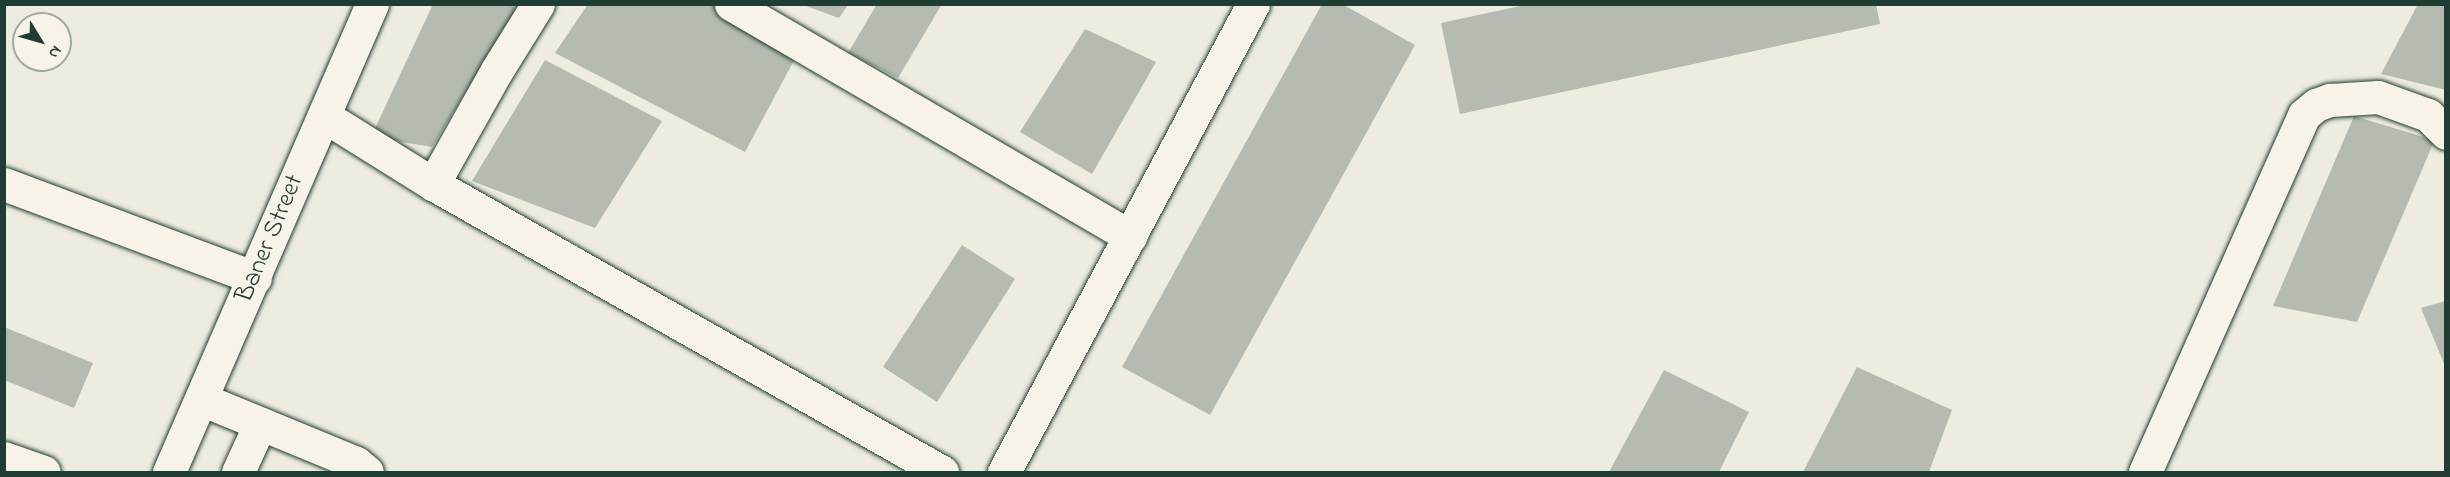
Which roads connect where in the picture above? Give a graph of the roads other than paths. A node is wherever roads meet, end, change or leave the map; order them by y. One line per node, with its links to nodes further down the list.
1 (372, 4): 5 (street, Baner Street)
2 (538, 4): 8 (street)
3 (731, 4): 9 (street)
4 (1253, 4): 9 (street)
5 (324, 116): 8 (street); 10 (street, Baner Street)
6 (2445, 133): 20 (street)
7 (4, 184): 10 (street)
8 (434, 184): 18 (street)
9 (1130, 236): 19 (street)
10 (255, 278): 11 (street, Baner Street)
11 (201, 399): 12 (street); 15 (street, Baner Street)
12 (260, 424): 16 (street); 17 (street)
13 (4, 458): 14 (street)
14 (44, 472)
15 (169, 472)
16 (238, 472)
17 (367, 472)
18 (942, 472)
19 (1004, 472)
20 (2145, 472)

